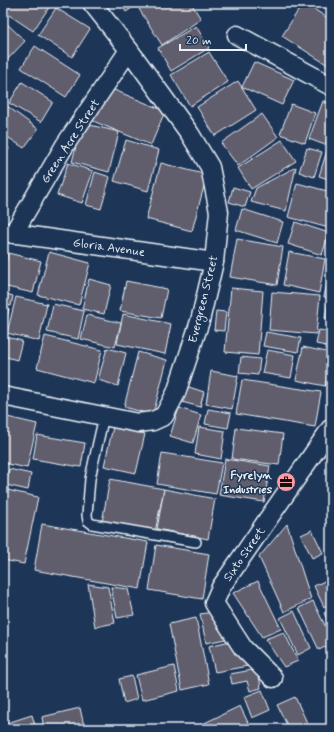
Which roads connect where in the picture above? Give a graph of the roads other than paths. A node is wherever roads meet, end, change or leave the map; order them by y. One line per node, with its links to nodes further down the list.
1 (92, 3): 3 (street, Evergreen Street)
2 (237, 35): 4 (street)
3 (129, 50): 5 (street, Green Acre Street); 6 (street, Evergreen Street)
4 (331, 86)
5 (8, 233): 6 (street, Gloria Avenue)
6 (214, 262): 8 (street, Evergreen Street)
7 (3, 396): 8 (street, Evergreen Street)
8 (104, 416): 10 (lane)
9 (331, 428): 11 (street, Sixto Street)
10 (196, 542)
11 (273, 678)

